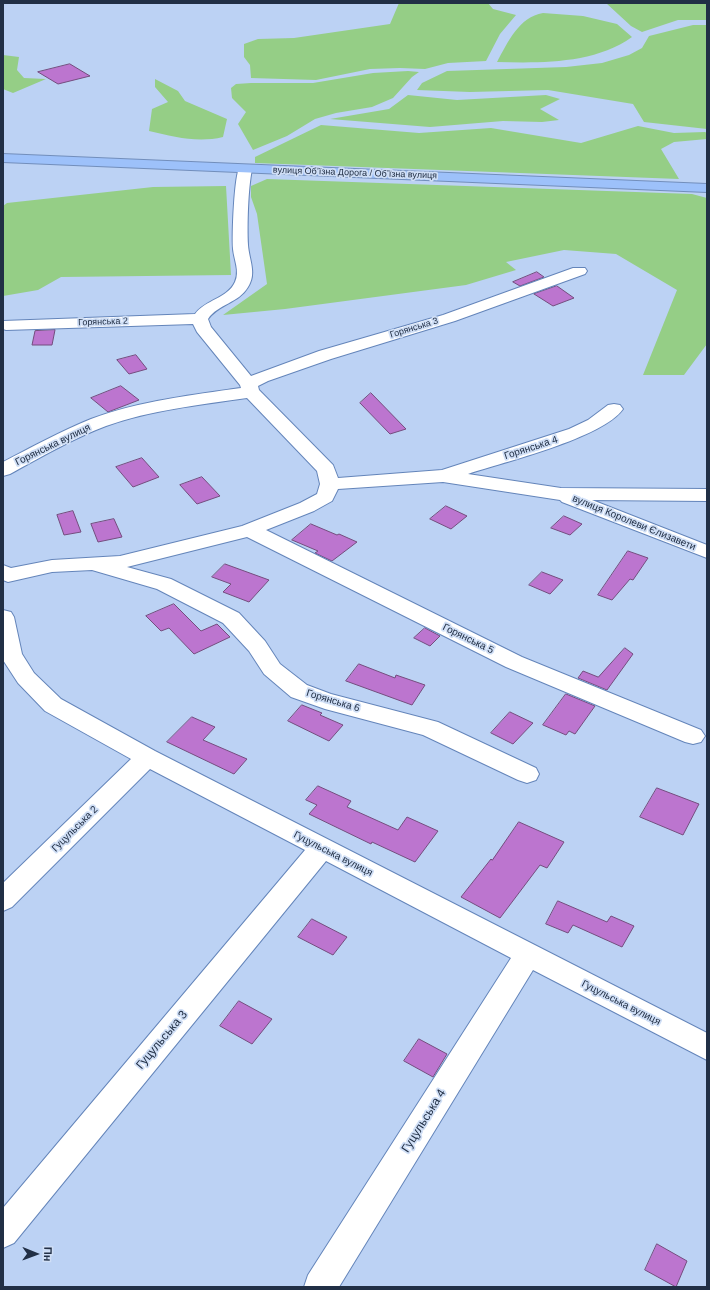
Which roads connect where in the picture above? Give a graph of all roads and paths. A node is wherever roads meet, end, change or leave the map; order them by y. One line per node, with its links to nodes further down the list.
1 (3, 158): 2 (highway, вулиця Обʼїзна Дорога / Обʼїзна вулиця)
2 (244, 169): 3 (highway, вулиця Обʼїзна Дорога / Обʼїзна вулиця); 5 (street)
3 (707, 188)
4 (579, 271): 7 (street, Горянська 3)
5 (200, 319): 6 (street, Горянська 2); 7 (street)
6 (6, 325)
7 (250, 388): 8 (street, Горянська 3); 12 (street)
8 (149, 408): 10 (street, Горянська вулиця)
9 (614, 409): 11 (street, Горянська 4)
10 (3, 470)
11 (443, 476): 12 (street); 13 (street)
12 (330, 484): 15 (street)
13 (561, 494): 14 (street); 16 (street, вулиця Королеви Єлизавети)
14 (707, 495)
15 (249, 530): 17 (street); 21 (street, Горянська 5)
16 (707, 552)
17 (98, 565): 18 (street); 23 (street, Горянська 6)
18 (5, 579)
19 (3, 617): 20 (street, Гуцульська вулиця)
20 (7, 658): 22 (street, Гуцульська вулиця)
21 (693, 736)
22 (147, 757): 24 (street, Гуцульська вулиця); 25 (street, Гуцульська 2)
23 (527, 774)
24 (322, 848): 26 (street, Гуцульська вулиця); 28 (street, Гуцульська 3)
25 (3, 900)
26 (528, 955): 27 (street, Гуцульська вулиця); 29 (street, Гуцульська 4)
27 (707, 1047)
28 (3, 1232)
29 (320, 1287)

